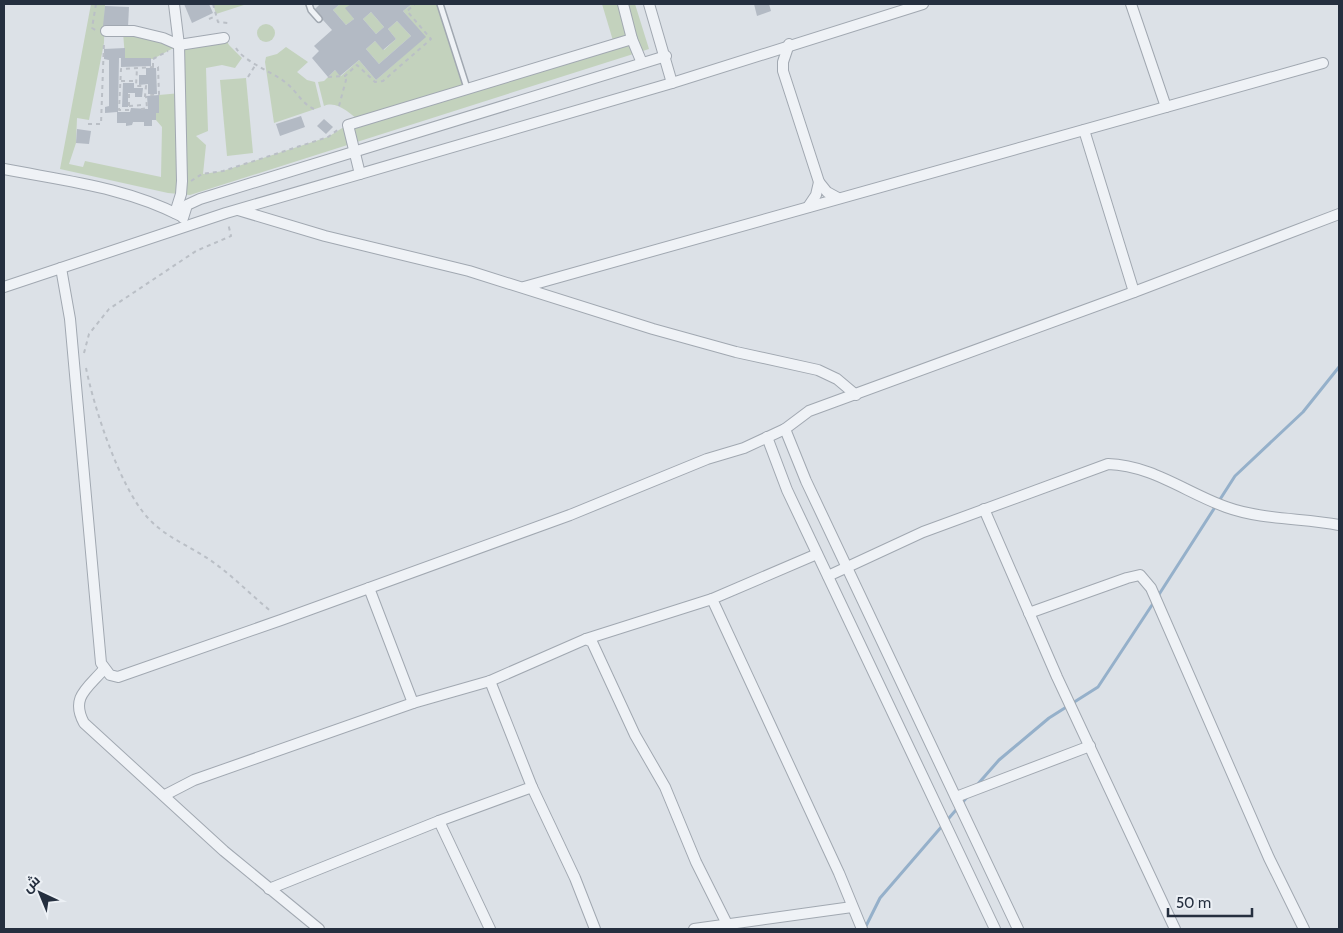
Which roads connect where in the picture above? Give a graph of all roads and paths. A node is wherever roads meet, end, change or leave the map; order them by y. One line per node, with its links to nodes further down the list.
1 (96, 4): 17 (path)
2 (174, 4): 22 (street)
3 (212, 4): 13 (path)
4 (308, 4): 15 (lane)
5 (416, 4): 30 (path)
6 (440, 4): 36 (lane)
7 (623, 4): 20 (street)
8 (649, 4): 24 (street)
9 (922, 4): 11 (street)
10 (1131, 4): 41 (street)
11 (903, 7): 21 (street)
12 (212, 13): 13 (path)
13 (215, 17): 14 (path); 16 (path)
14 (209, 18)
15 (319, 20)
16 (228, 23)
17 (92, 28)
18 (106, 31): 22 (street); 43 (path)
19 (224, 38): 22 (street)
20 (632, 39): 25 (street); 36 (street)
21 (789, 44): 35 (street); 50 (street)
22 (179, 45): 28 (path); 49 (street)
23 (236, 48): 27 (path)
24 (666, 56): 25 (street); 35 (street)
25 (642, 63): 46 (street)
26 (1323, 63): 41 (street)
27 (256, 64): 31 (path); 42 (path)
28 (153, 67): 29 (path); 38 (path)
29 (137, 68): 33 (path); 34 (path)
30 (345, 76): 32 (path); 40 (path)
31 (248, 77)
32 (328, 77)
33 (121, 81): 34 (path); 39 (path)
34 (136, 81): 38 (path)
35 (672, 83): 48 (street)
36 (467, 89): 44 (street)
37 (129, 94): 39 (path)
38 (146, 95): 39 (path)
39 (129, 106)
40 (339, 106)
41 (1166, 107): 45 (street)
42 (314, 110)
43 (88, 124)
44 (348, 125): 46 (street); 49 (path)
45 (1084, 130): 51 (street); 61 (street)
46 (355, 152): 48 (street); 56 (street)
47 (4, 169): 56 (street)
48 (360, 174): 53 (street)
49 (182, 181): 56 (street)
50 (819, 182): 51 (street); 52 (street)
51 (838, 198): 52 (street)
52 (808, 207): 60 (street)
53 (238, 210): 54 (street); 60 (street)
54 (226, 213): 57 (street); 62 (path)
55 (1339, 214): 61 (street)
56 (179, 215): 57 (street)
57 (195, 224): 58 (street)
58 (61, 268): 59 (street); 77 (street)
59 (4, 286)
60 (524, 287): 64 (street)
61 (1134, 292): 64 (street)
62 (84, 355)
63 (85, 364): 75 (path)
64 (856, 395): 65 (street)
65 (785, 429): 66 (street); 70 (street)
66 (767, 437): 69 (street); 72 (street)
67 (984, 509): 68 (street); 70 (street); 74 (street)
68 (1339, 524)
69 (817, 554): 71 (street); 73 (street)
70 (848, 567): 71 (street); 83 (street)
71 (828, 576): 93 (street)
72 (369, 588): 75 (street); 79 (street)
73 (712, 599): 76 (street); 86 (street)
74 (1029, 613): 80 (street); 96 (street)
75 (281, 620): 77 (street)
76 (586, 639): 78 (street); 87 (street)
77 (104, 669): 82 (street)
78 (490, 680): 79 (street); 81 (street)
79 (413, 703): 82 (street)
80 (1090, 746): 83 (street); 95 (street)
81 (532, 787): 84 (street); 90 (street)
82 (165, 796): 85 (street)
83 (956, 797): 94 (street)
84 (439, 820): 85 (street); 89 (street)
85 (269, 889): 88 (street)
86 (852, 907): 87 (street); 92 (street)
87 (727, 924): 91 (street)
88 (319, 929)
89 (490, 929)
90 (595, 929)
91 (694, 929)
92 (862, 929)
93 (995, 929)
94 (1018, 929)
95 (1175, 929)
96 (1304, 929)

